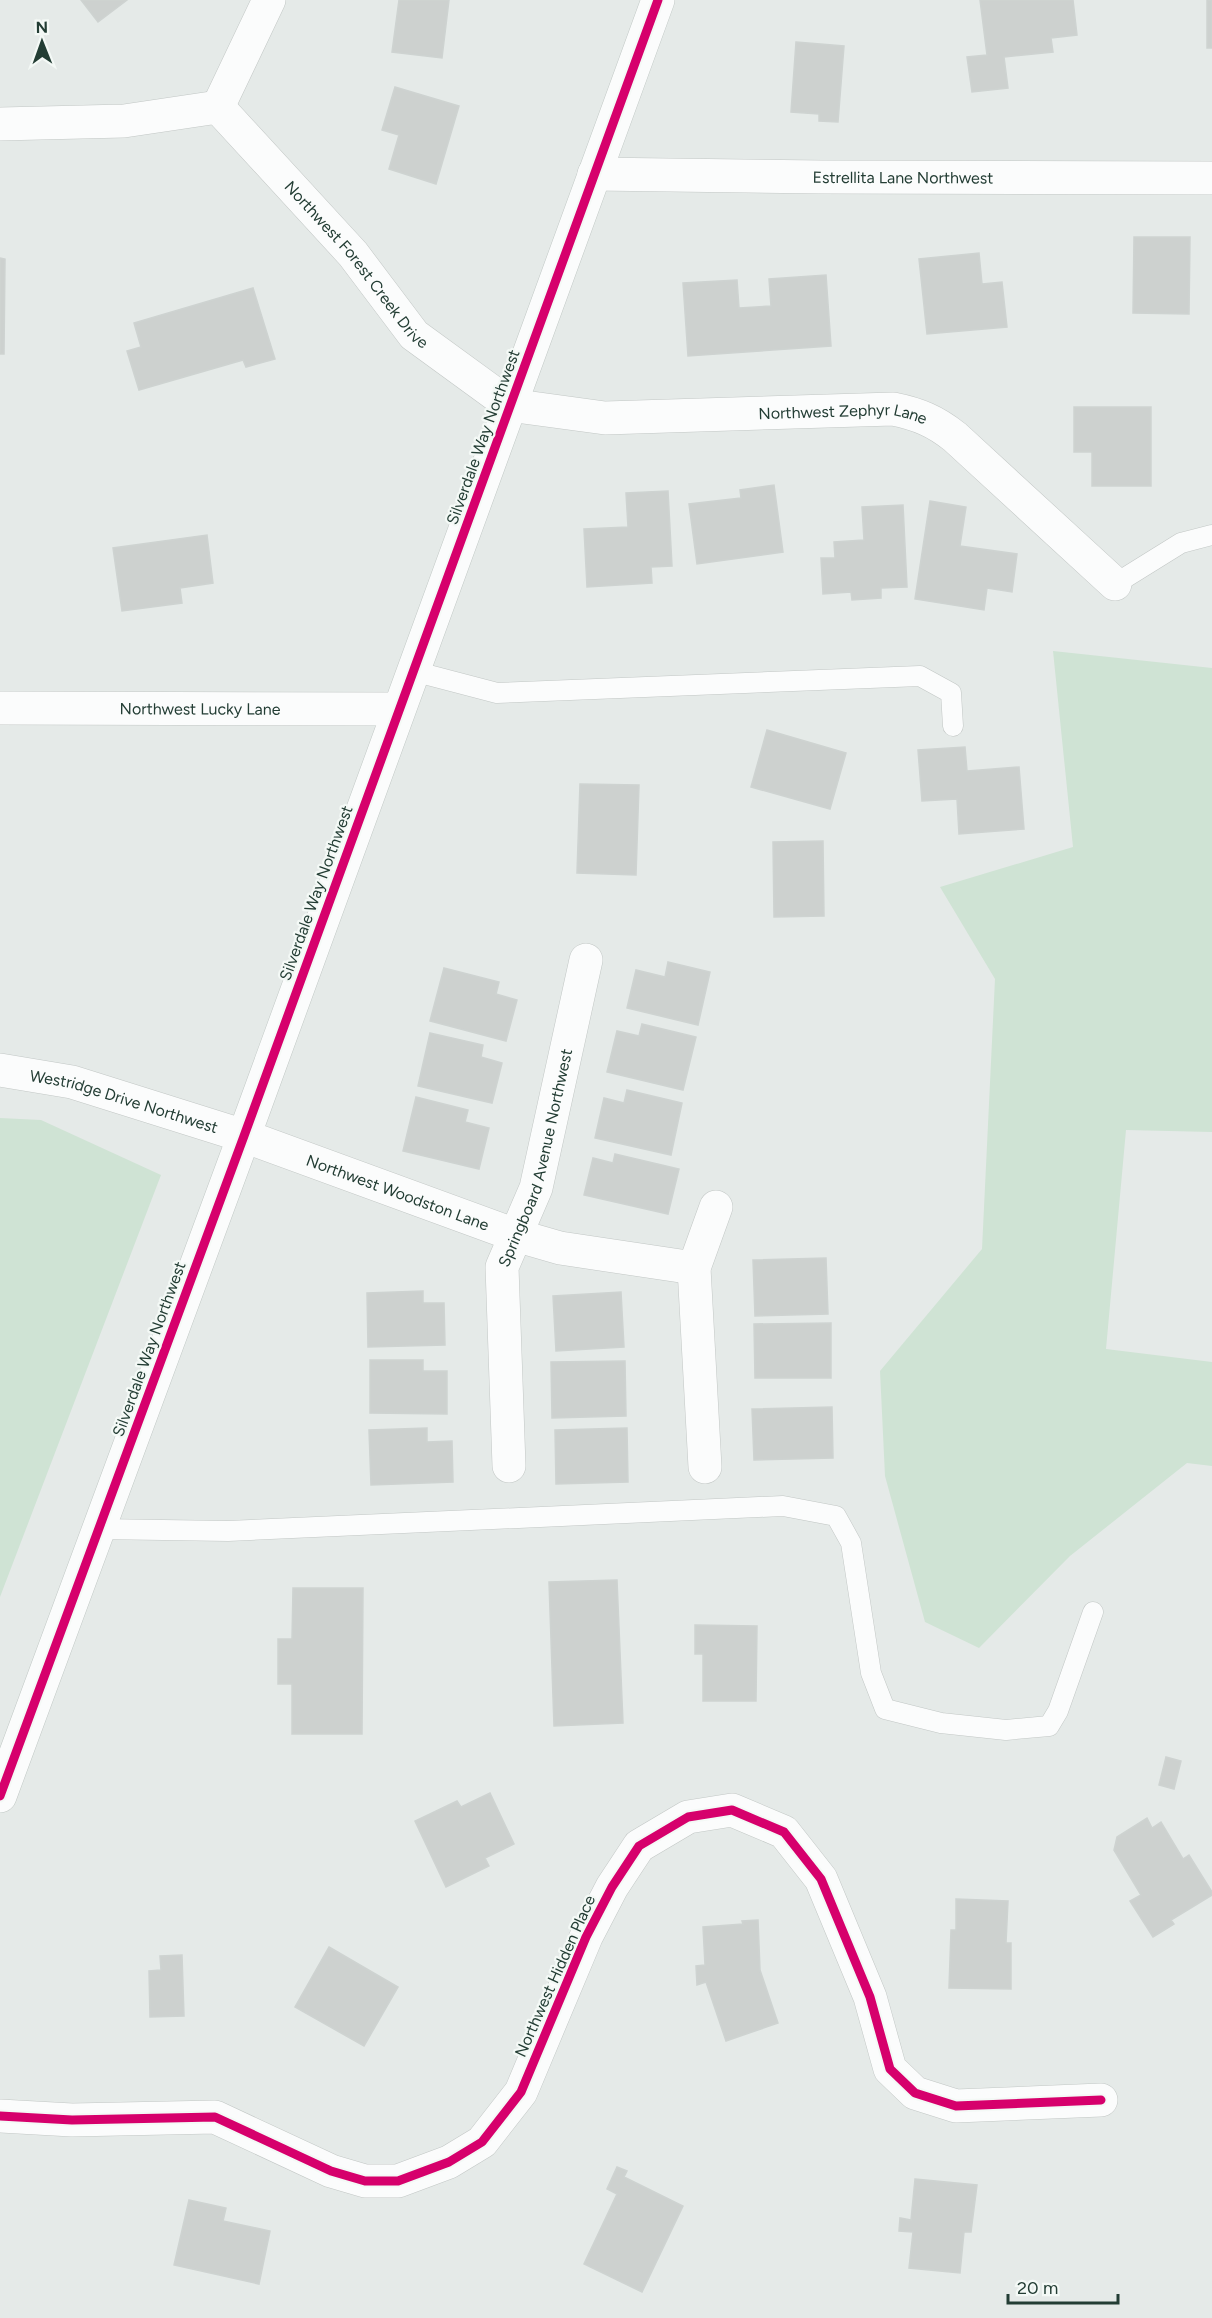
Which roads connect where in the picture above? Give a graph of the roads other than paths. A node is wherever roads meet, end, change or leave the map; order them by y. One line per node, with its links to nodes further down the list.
1 (269, 0): 3 (street)
2 (658, 0): 5 (street, Silverdale Way Northwest)
3 (218, 107): 4 (street); 7 (street, Northwest Forest Creek Drive)
4 (0, 124)
5 (594, 174): 6 (street, Estrellita Lane Northwest); 7 (street, Silverdale Way Northwest)
6 (1212, 178)
7 (510, 405): 9 (street, Northwest Zephyr Lane); 10 (street, Silverdale Way Northwest)
8 (1212, 535): 9 (lane)
9 (1115, 584)
10 (413, 671): 12 (street, Silverdale Way Northwest); 13 (lane)
11 (0, 708): 12 (street, Northwest Lucky Lane)
12 (399, 709): 16 (street, Silverdale Way Northwest)
13 (953, 726)
14 (586, 960): 18 (street, Springboard Avenue Northwest)
15 (0, 1070): 16 (street, Westridge Drive Northwest)
16 (244, 1136): 18 (street, Northwest Woodston Lane); 22 (street, Silverdale Way Northwest)
17 (716, 1207): 19 (street)
18 (515, 1235): 19 (street, Northwest Woodston Lane); 20 (street, Springboard Avenue Northwest)
19 (694, 1268): 21 (street)
20 (509, 1466)
21 (705, 1467)
22 (98, 1529): 23 (lane); 24 (street, Silverdale Way Northwest)
23 (1093, 1612)
24 (0, 1796)
25 (1101, 2100): 26 (street, Northwest Hidden Place)
26 (0, 2116)

